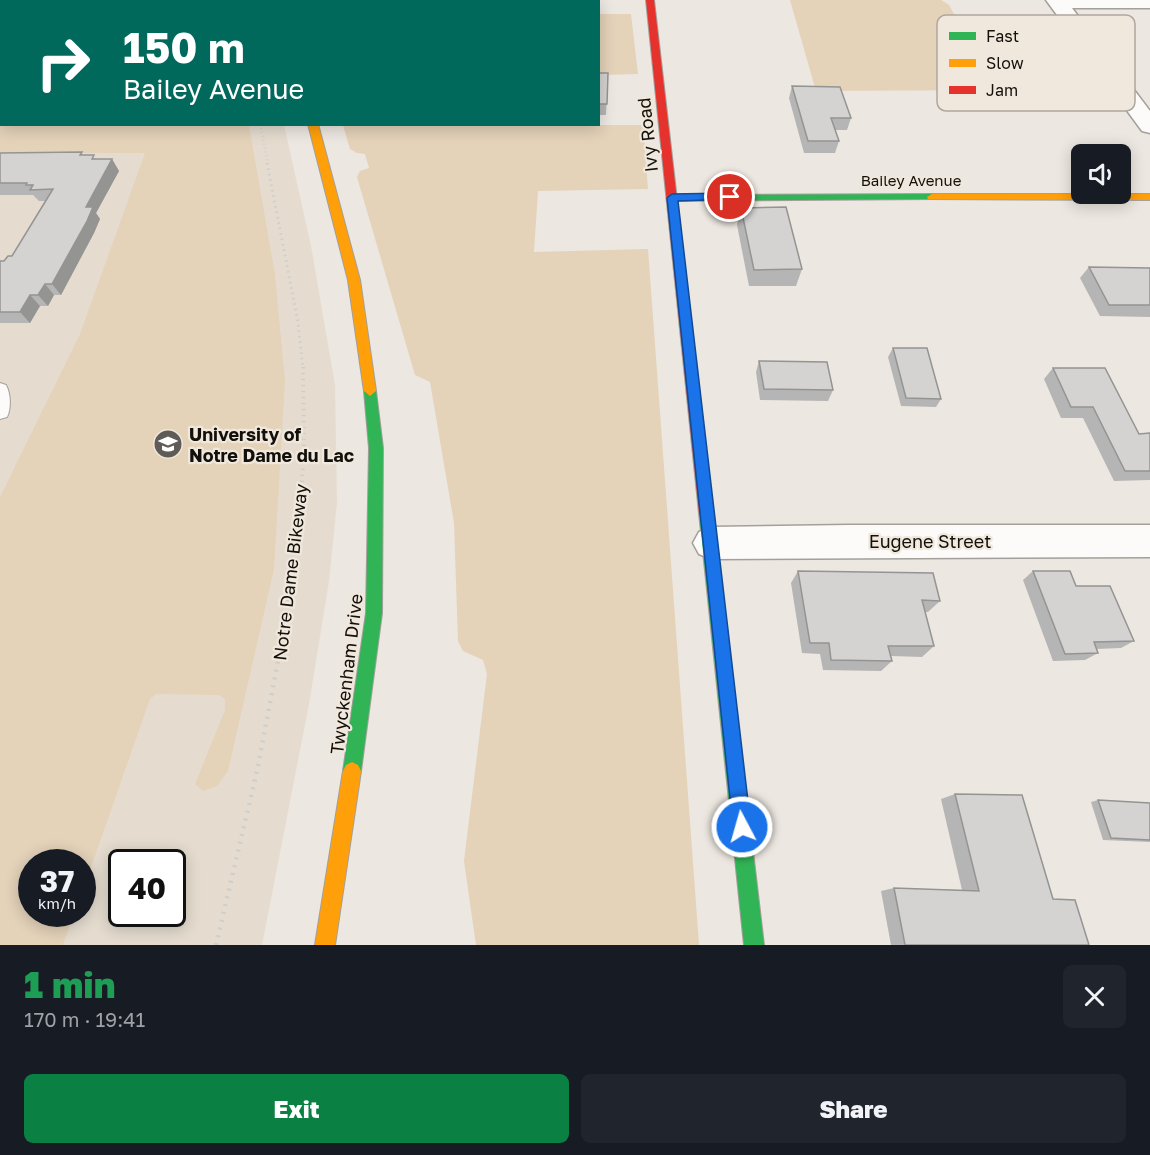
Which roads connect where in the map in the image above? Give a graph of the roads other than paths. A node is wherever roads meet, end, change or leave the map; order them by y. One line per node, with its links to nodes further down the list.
1 (650, 0): 9 (street, Ivy Road)
2 (1057, 1): 3 (street); 4 (street)
3 (1150, 2)
4 (1067, 15)
5 (1135, 106): 7 (street)
6 (314, 126): 14 (street, Twyckenham Drive)
7 (1150, 126)
8 (1150, 197): 9 (street, Bailey Avenue)
9 (672, 198): 13 (street, Ivy Road)
10 (0, 390): 11 (lane)
11 (0, 412)
12 (1150, 541): 13 (street, Eugene Street)
13 (711, 543): 15 (street, Ivy Road)
14 (325, 945)
15 (754, 945)

